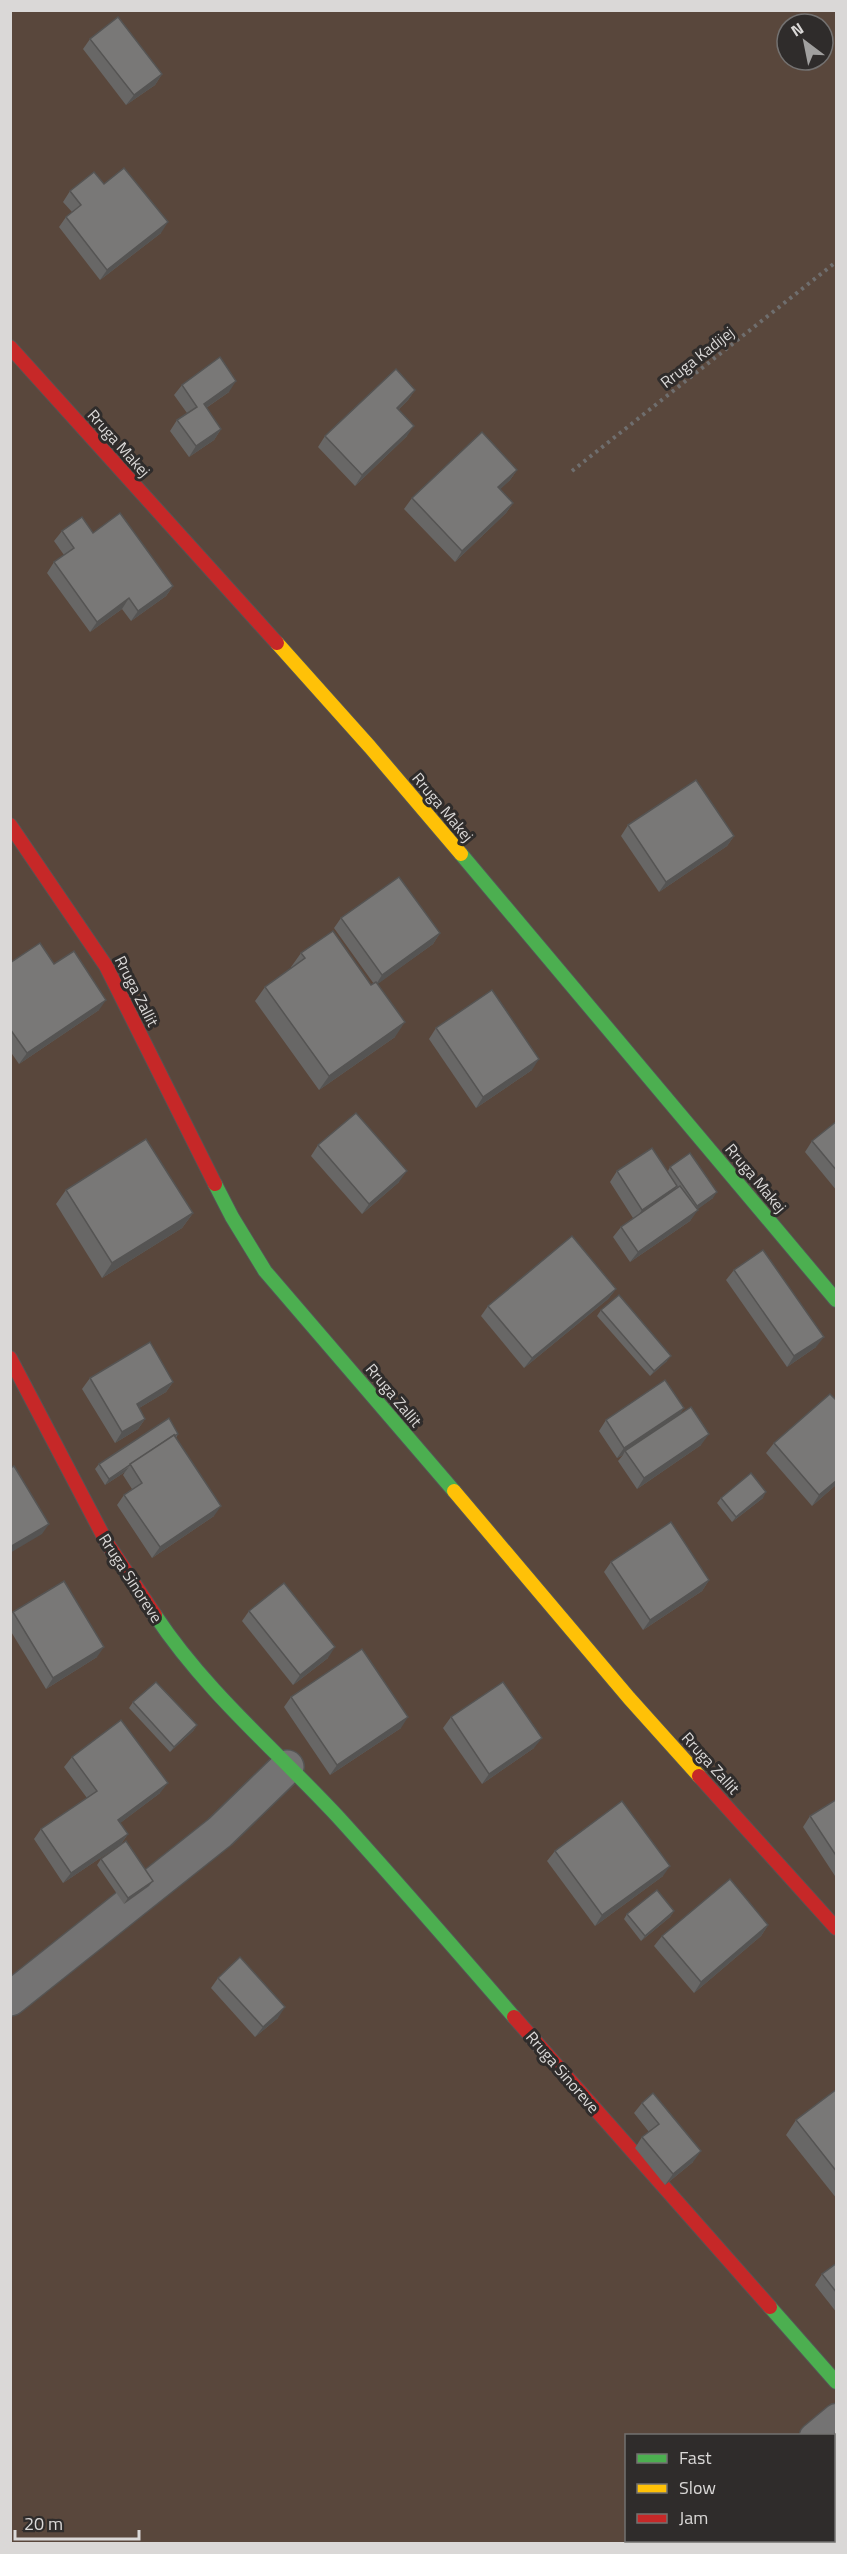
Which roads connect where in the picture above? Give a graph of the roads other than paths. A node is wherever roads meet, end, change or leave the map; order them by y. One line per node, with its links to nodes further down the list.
1 (10, 347): 3 (street, Rruga Makej)
2 (10, 825): 6 (street, Rruga Zallit)
3 (837, 1300)
4 (12, 1362): 5 (street, Rruga Sinoreve)
5 (286, 1767): 7 (street); 8 (street, Rruga Sinoreve)
6 (837, 1928)
7 (10, 1999)
8 (837, 2382)
9 (837, 2416): 10 (lane)
10 (814, 2434)

